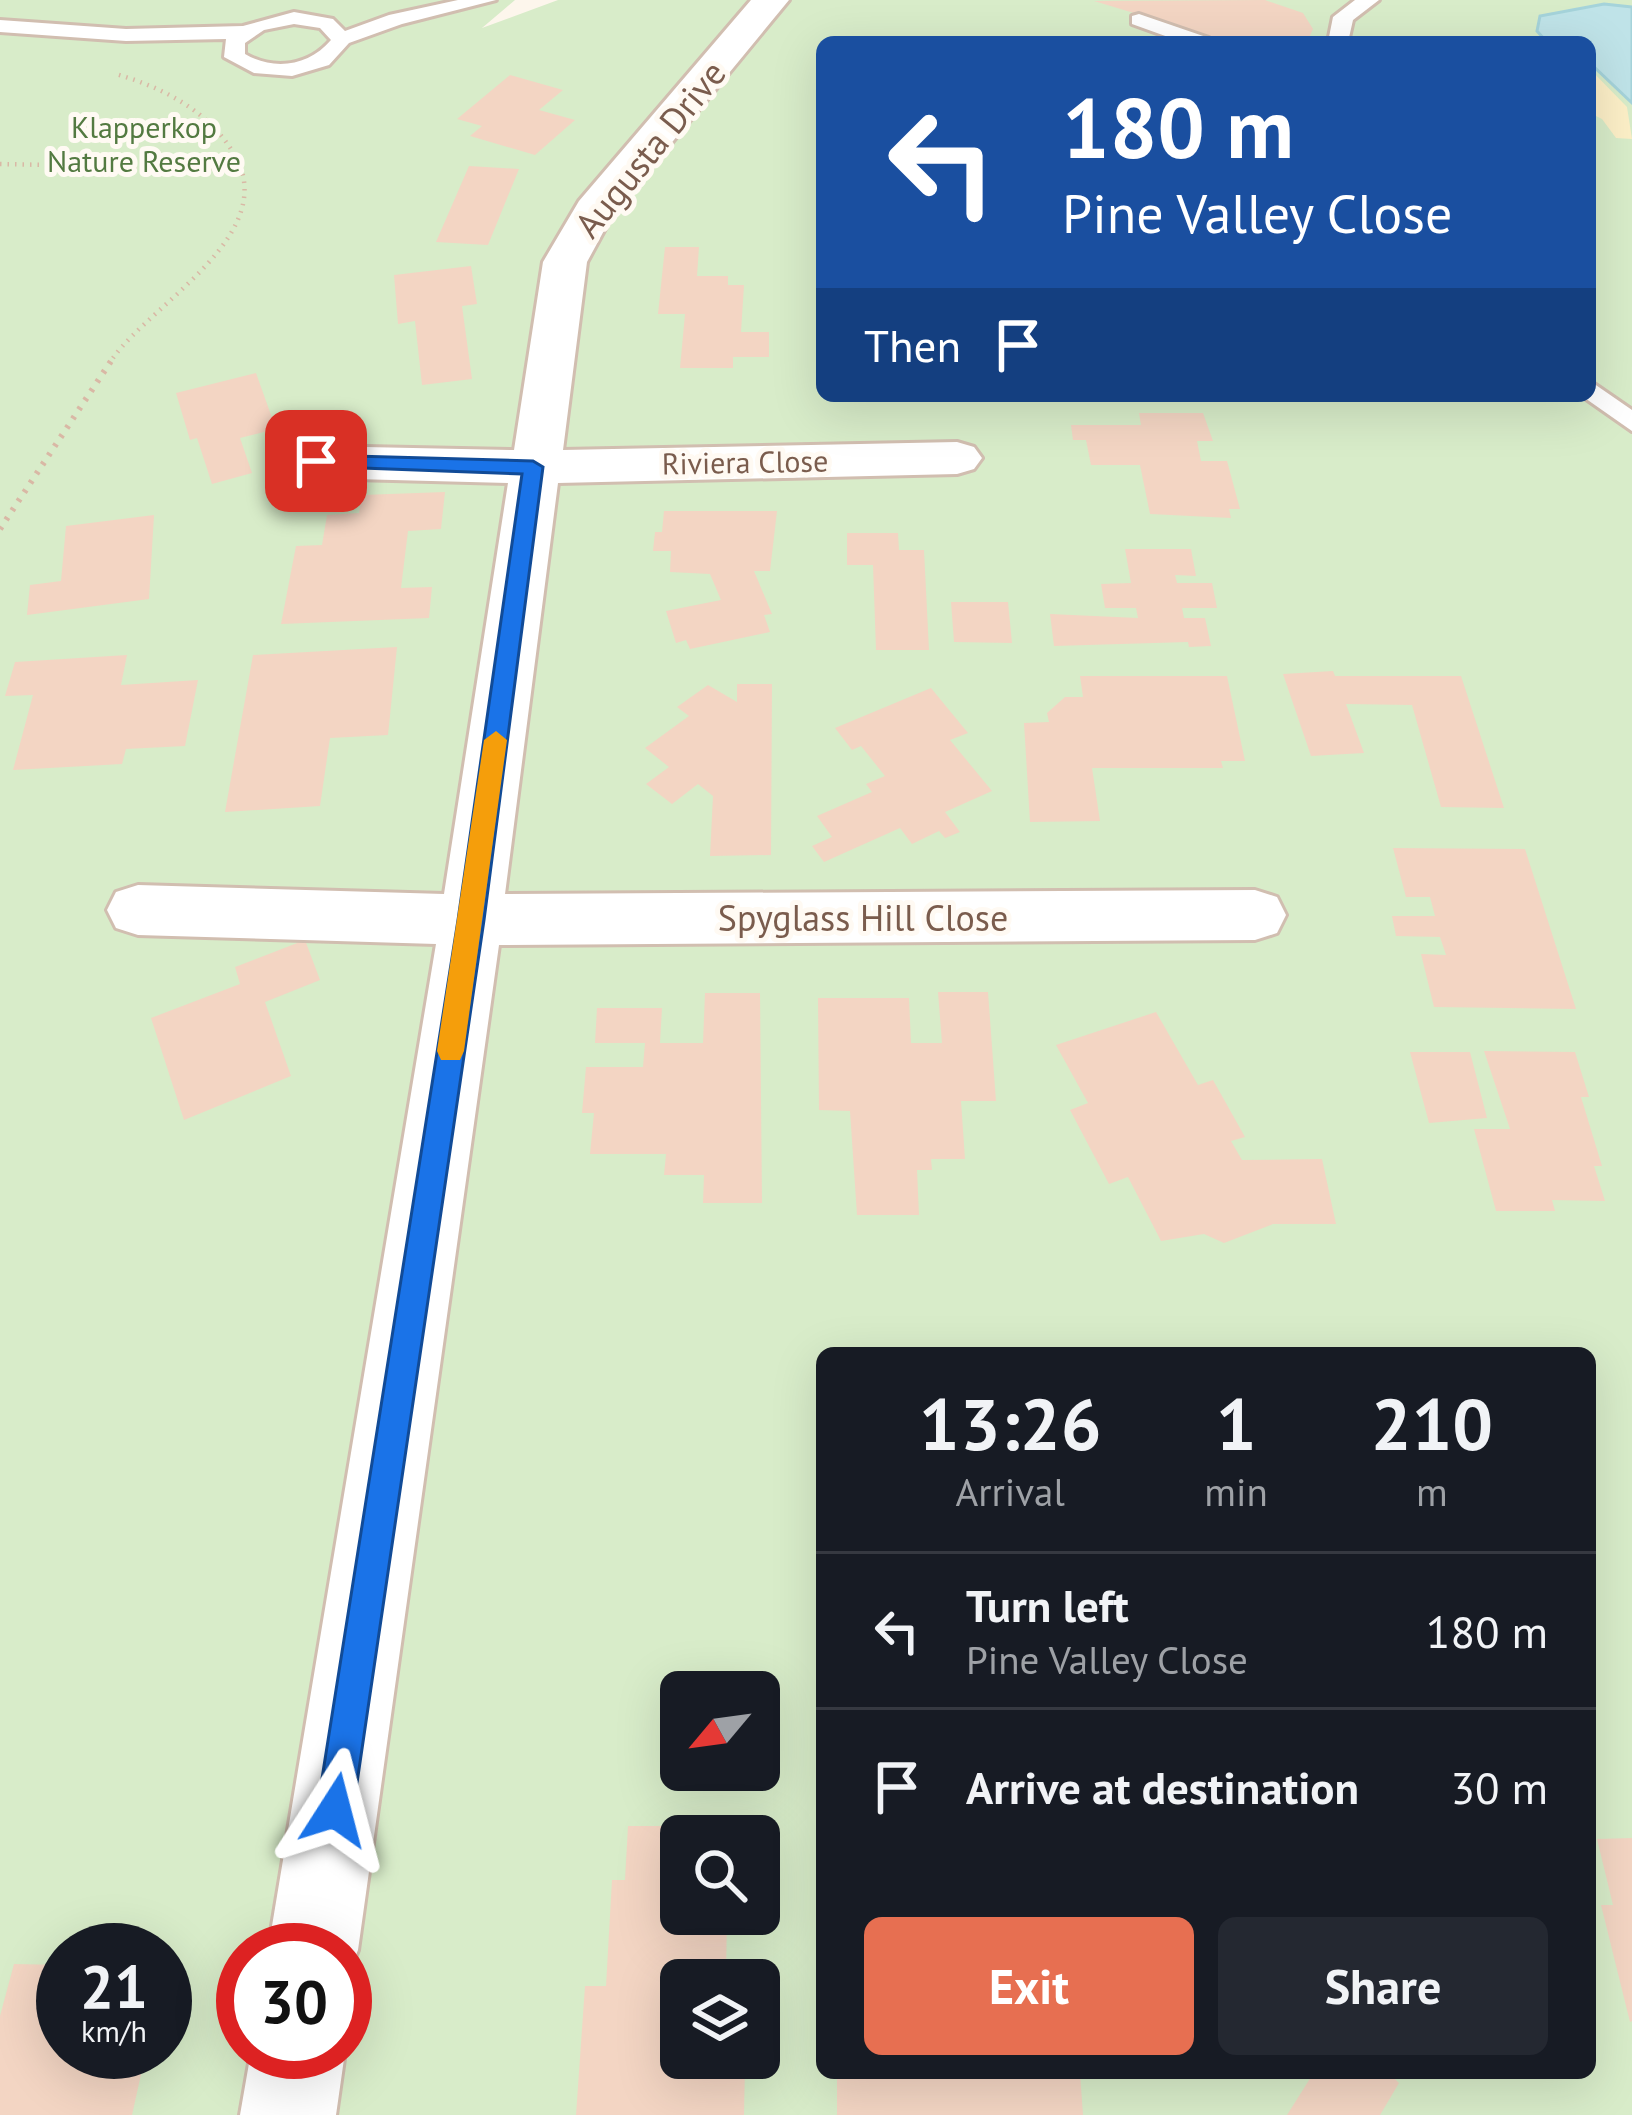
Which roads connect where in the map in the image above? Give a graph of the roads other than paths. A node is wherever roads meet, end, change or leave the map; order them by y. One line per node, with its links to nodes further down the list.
1 (400, 0): 7 (lane)
2 (486, 0): 7 (lane)
3 (771, 0): 17 (street, Augusta Drive)
4 (1369, 0): 11 (lane)
5 (1139, 20): 10 (lane)
6 (0, 26): 9 (lane)
7 (334, 31): 8 (lane); 12 (lane)
8 (244, 32): 9 (lane); 12 (lane)
9 (126, 34): 12 (lane)
10 (1185, 36)
11 (1341, 36)
12 (234, 58)
13 (1596, 394): 14 (lane)
14 (1632, 423)
15 (957, 458): 17 (street, Riviera Close)
16 (316, 461): 17 (street, Riviera Close)
17 (533, 467): 20 (street, Augusta Drive)
18 (138, 910): 20 (street, Spyglass Hill Close)
19 (1256, 915): 20 (street, Spyglass Hill Close)
20 (471, 920): 21 (street, Augusta Drive)
21 (318, 1923)
22 (294, 2079): 23 (street)
23 (288, 2115)

